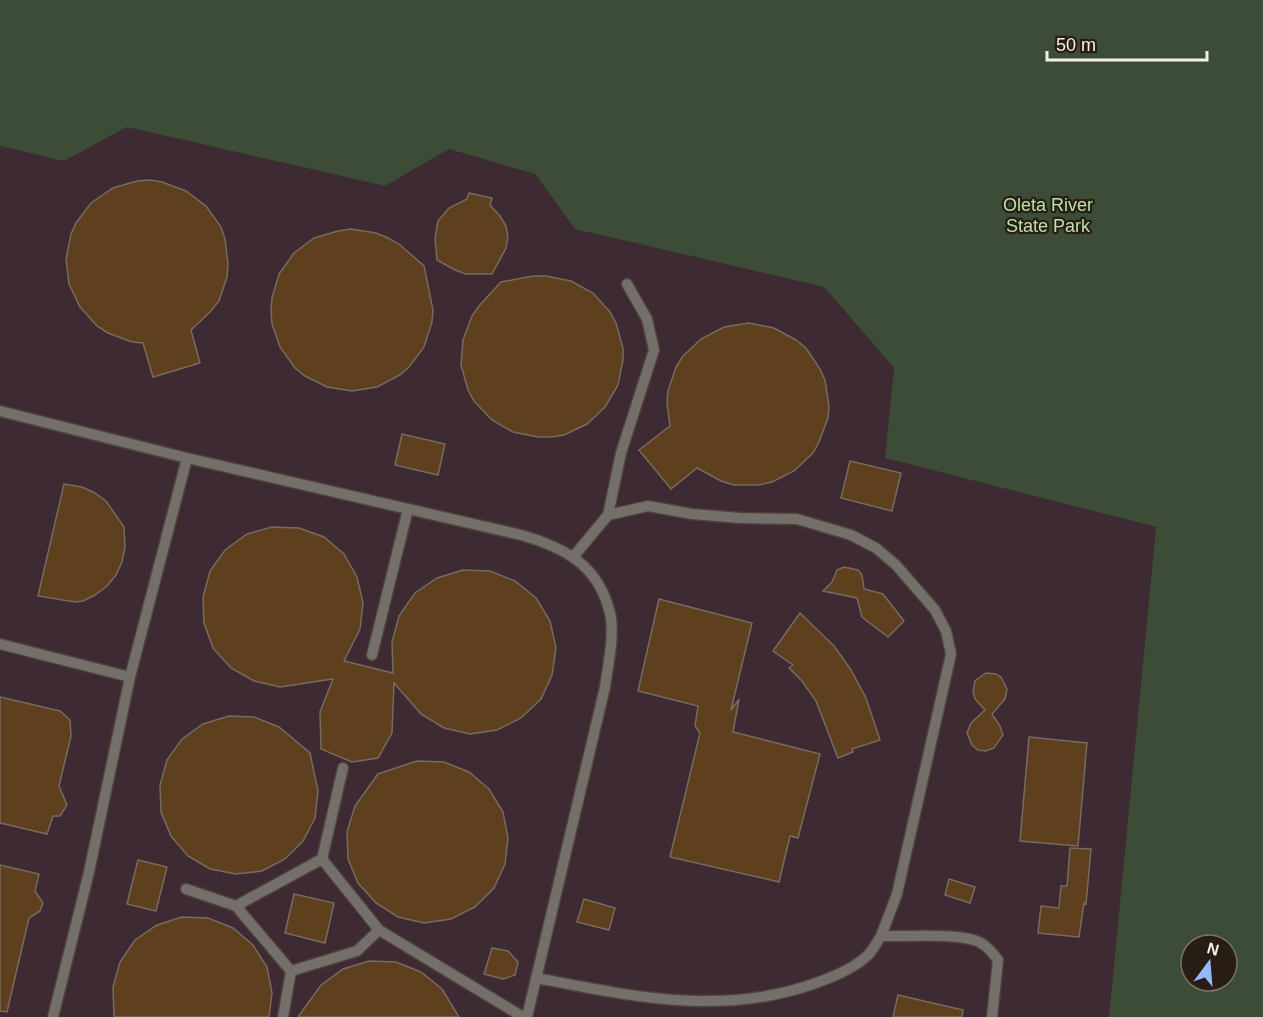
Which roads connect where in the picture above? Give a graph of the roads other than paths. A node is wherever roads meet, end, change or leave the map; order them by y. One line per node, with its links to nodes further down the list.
1 (627, 284): 5 (lane)
2 (0, 411): 3 (lane)
3 (187, 458): 4 (lane); 9 (lane)
4 (408, 509): 6 (lane); 8 (lane)
5 (608, 515): 6 (lane); 15 (lane)
6 (574, 556): 17 (lane)
7 (0, 644): 9 (lane)
8 (372, 655)
9 (130, 677): 18 (lane)
10 (343, 768): 11 (lane)
11 (322, 859): 13 (lane); 14 (lane)
12 (186, 890): 13 (lane)
13 (236, 906): 16 (lane)
14 (379, 930): 16 (lane); 20 (lane)
15 (881, 936): 17 (lane); 21 (lane)
16 (291, 971): 19 (lane)
17 (536, 978): 20 (lane)
18 (53, 1017)
19 (283, 1017)
20 (525, 1017)
21 (992, 1017)

